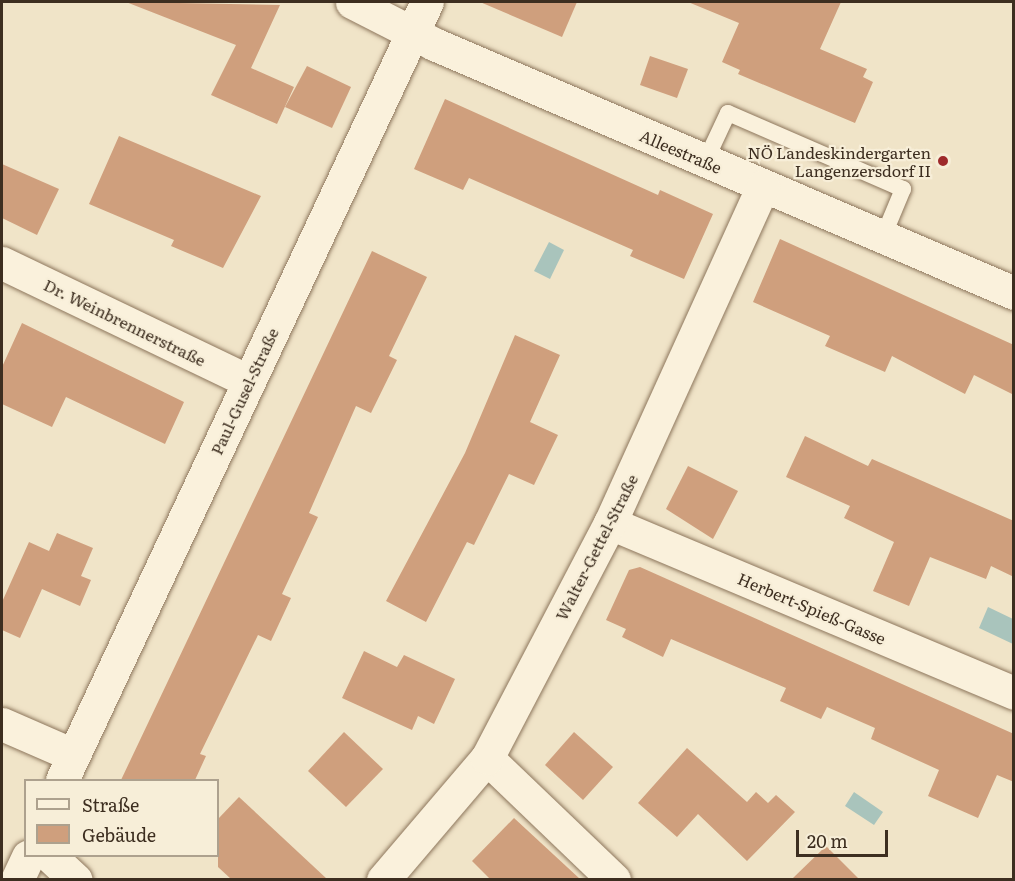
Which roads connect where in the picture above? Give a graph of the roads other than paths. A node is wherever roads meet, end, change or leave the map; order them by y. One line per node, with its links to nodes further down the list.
1 (352, 2): 3 (street, Alleestraße)
2 (427, 2): 3 (street, Paul-Gusel-Straße)
3 (413, 34): 4 (street, Alleestraße); 9 (street, Paul-Gusel-Straße)
4 (705, 162): 5 (street, Alleestraße); 6 (lane)
5 (763, 186): 6 (street, Alleestraße); 10 (street, Walter-Gettel-Straße)
6 (883, 237): 8 (street, Alleestraße)
7 (2, 263): 9 (street, Dr. Weinbrennerstraße)
8 (1014, 293)
9 (248, 381): 14 (street, Paul-Gusel-Straße)
10 (610, 522): 11 (street, Herbert-Spieß-Gasse); 13 (street, Walter-Gettel-Straße)
11 (1014, 693)
12 (2, 724): 14 (street)
13 (487, 758): 19 (street, Walter-Gettel-Straße); 20 (street)
14 (68, 768)
15 (27, 857): 17 (street)
16 (52, 857): 18 (street)
17 (17, 879)
18 (76, 879)
19 (383, 879)
20 (615, 879)

